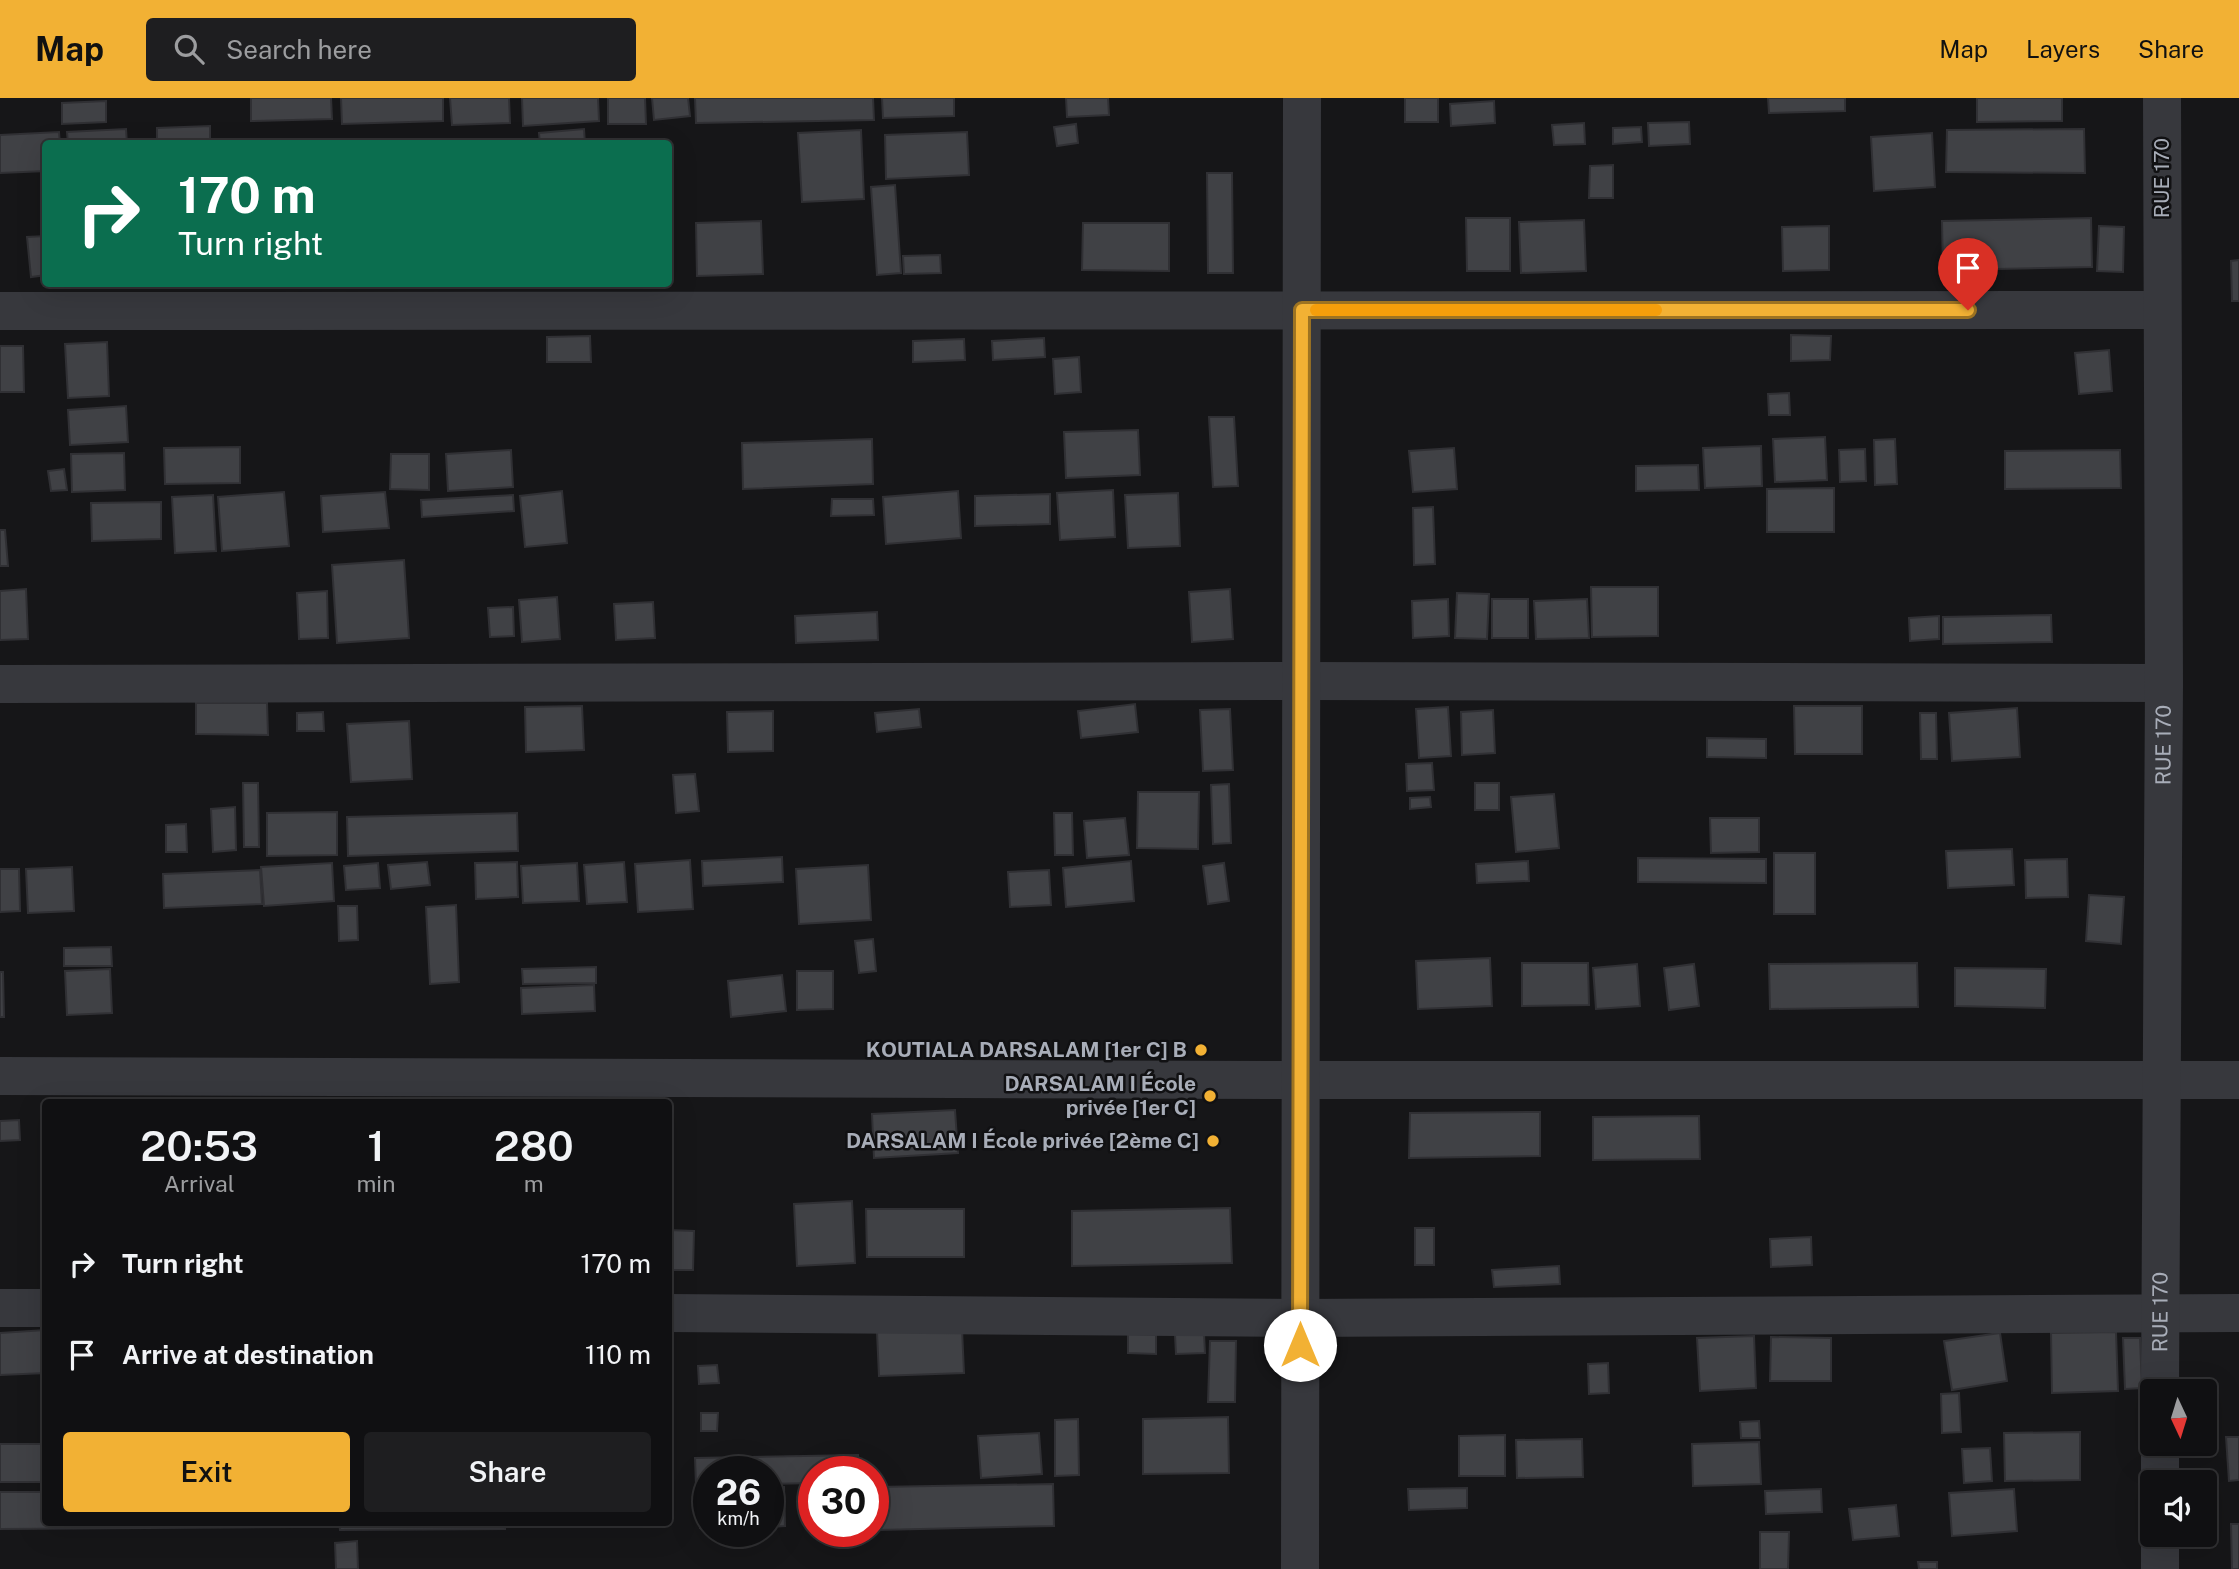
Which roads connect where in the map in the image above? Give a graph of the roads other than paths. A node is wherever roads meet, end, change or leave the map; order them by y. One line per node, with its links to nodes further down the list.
1 (1302, 98): 3 (street)
2 (2162, 98): 4 (street, RUE 170)
3 (1302, 310): 4 (street); 5 (street); 6 (street)
4 (2162, 310): 7 (street, RUE 170)
5 (0, 311)
6 (1301, 681): 7 (street); 8 (street); 10 (street)
7 (2164, 683): 11 (street, RUE 170)
8 (0, 684)
9 (0, 1076): 10 (street)
10 (1300, 1080): 11 (street); 18 (street)
11 (2161, 1080): 12 (street); 17 (street, RUE 170)
12 (2239, 1080)
13 (0, 1308): 14 (street)
14 (42, 1308)
15 (672, 1313): 18 (street)
16 (2239, 1313): 17 (street)
17 (2160, 1314): 18 (street); 19 (street, RUE 170)
18 (1300, 1318): 21 (street)
19 (2160, 1379)
20 (2160, 1547): 22 (street)
21 (1300, 1569)
22 (2160, 1569)

